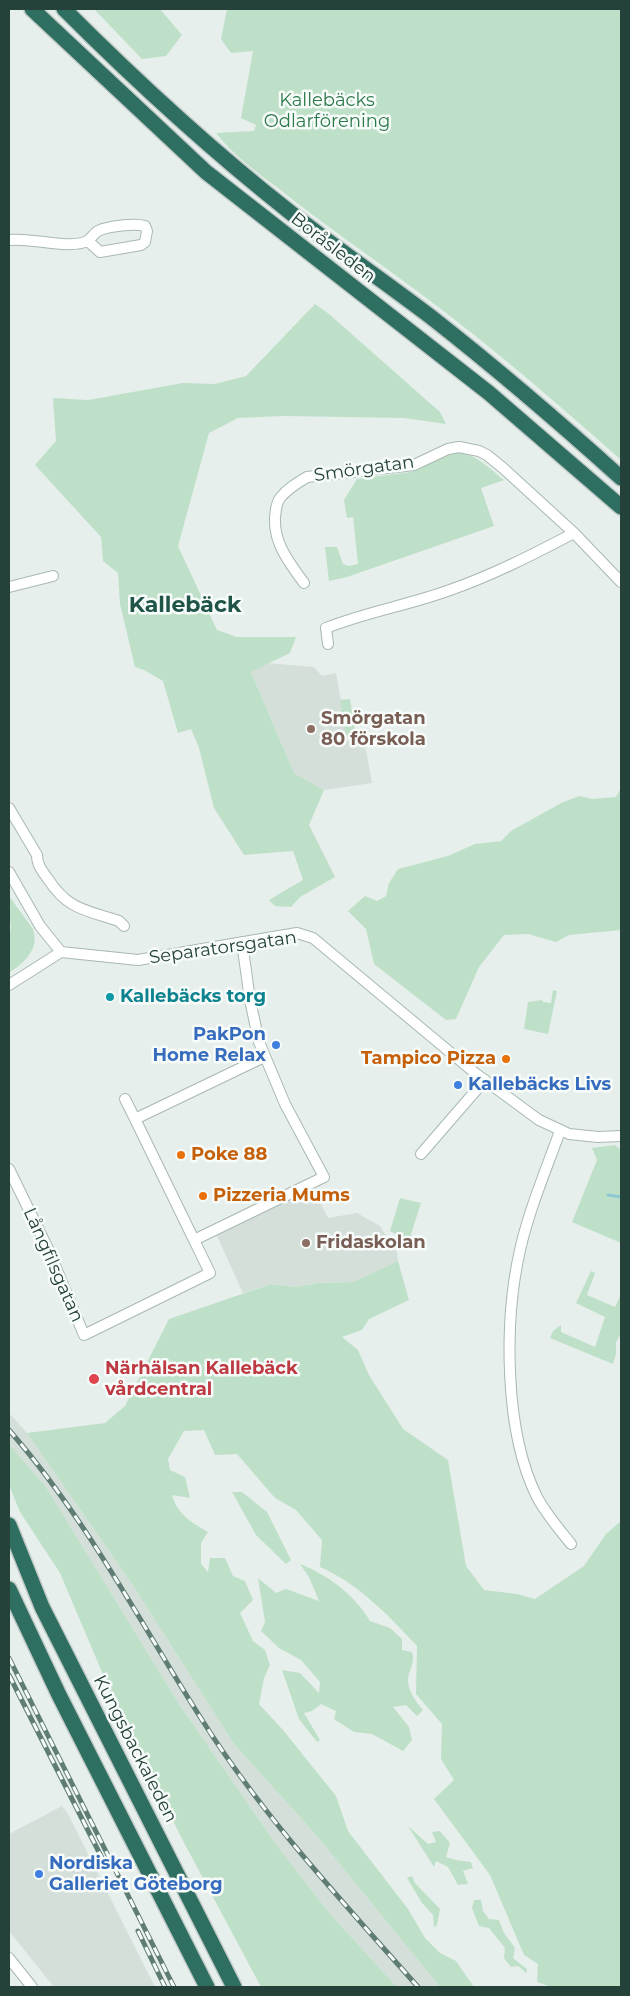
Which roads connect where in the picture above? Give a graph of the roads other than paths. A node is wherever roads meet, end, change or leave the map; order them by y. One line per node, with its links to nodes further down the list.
1 (32, 9): 6 (highway, Boråsleden)
2 (64, 9): 5 (highway, Boråsleden)
3 (9, 240): 4 (street)
4 (88, 241): 4 (street)
5 (621, 478)
6 (621, 507)
7 (574, 533): 9 (street, Smörgatan); 10 (street, Smörgatan); 12 (street)
8 (53, 576): 11 (street)
9 (621, 582)
10 (304, 583)
11 (9, 587)
12 (328, 644)
13 (9, 808): 15 (street)
14 (9, 872): 17 (street)
15 (124, 926)
16 (242, 942): 17 (street, Separatorsgatan); 19 (street); 20 (street, Separatorsgatan)
17 (61, 952): 18 (street)
18 (9, 985)
19 (264, 1057): 22 (street); 27 (street)
20 (485, 1080): 23 (street); 25 (street)
21 (125, 1099): 22 (street)
22 (135, 1119): 27 (street)
23 (560, 1131): 24 (street); 29 (street)
24 (621, 1136)
25 (421, 1154)
26 (9, 1169): 27 (street, Långfilsgatan)
27 (194, 1240)
28 (9, 1525): 34 (highway, Kungsbackaleden)
29 (571, 1544)
30 (9, 1589): 33 (highway)
31 (9, 1958): 32 (street)
32 (32, 1987)
33 (207, 1987)
34 (234, 1987)

